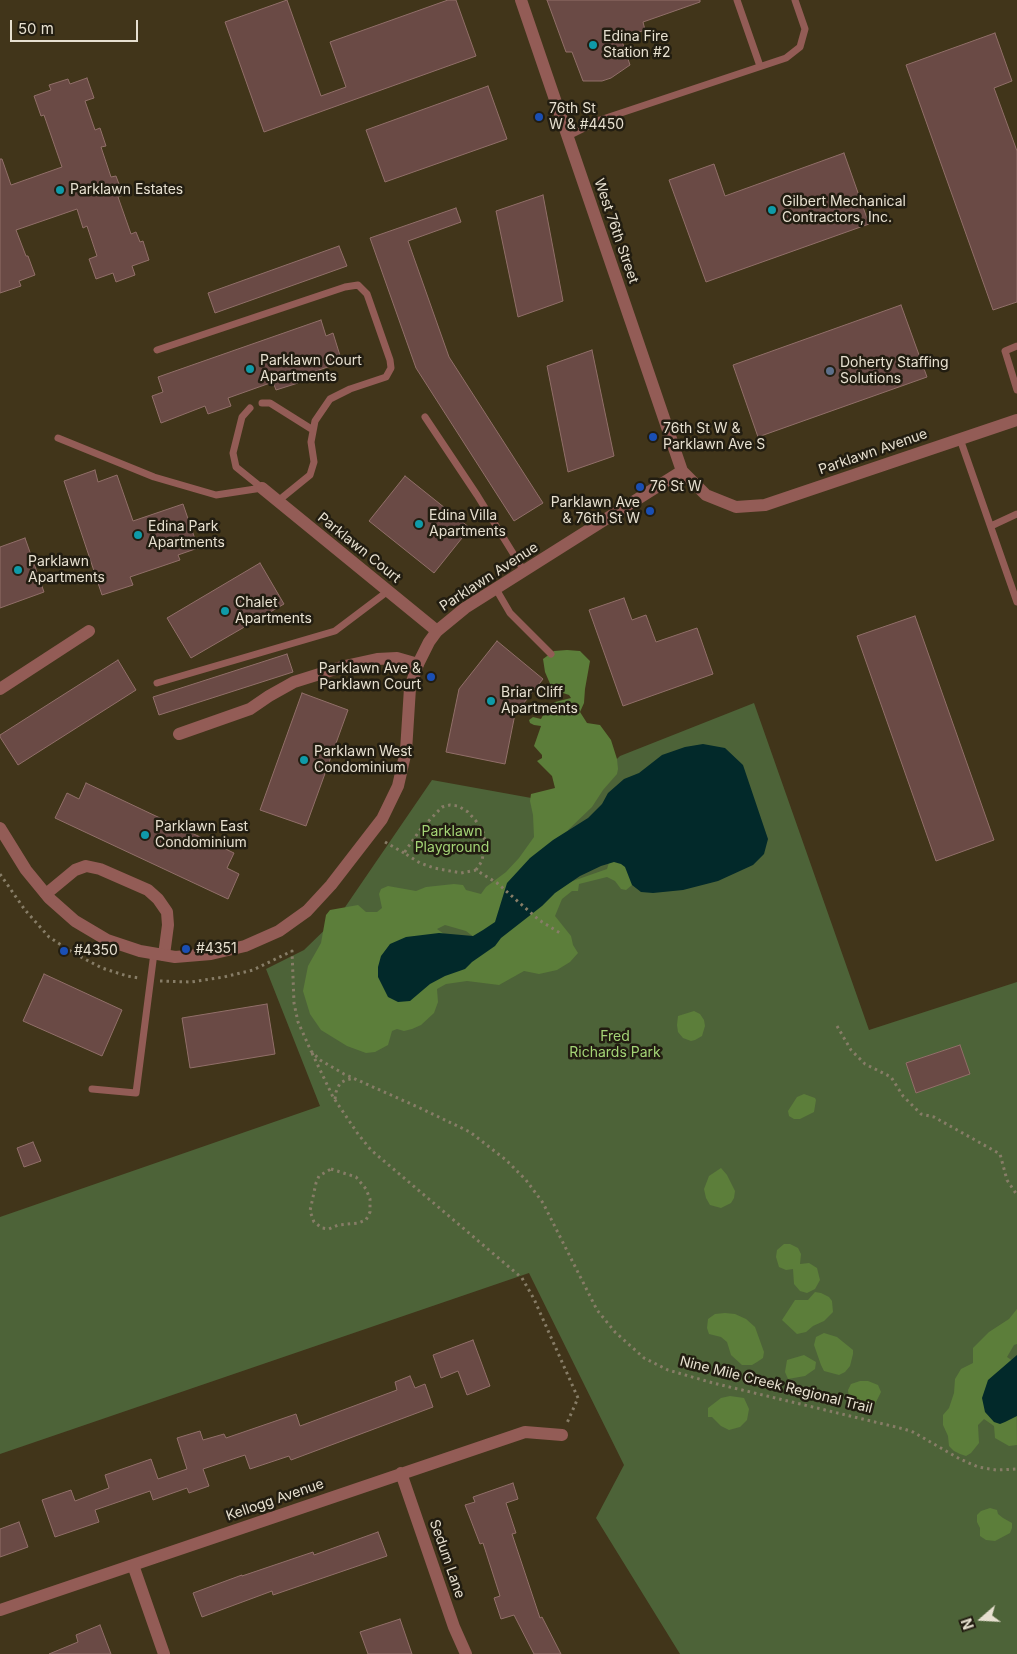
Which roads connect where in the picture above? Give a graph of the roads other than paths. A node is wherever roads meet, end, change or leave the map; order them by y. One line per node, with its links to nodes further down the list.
1 (521, 0): 5 (street, West 76th Street)
2 (737, 0): 4 (lane)
3 (795, 0): 4 (lane)
4 (760, 66): 5 (lane)
5 (568, 136): 16 (street, West 76th Street)
6 (1017, 346): 8 (lane)
7 (157, 350): 13 (lane)
8 (1017, 390)
9 (262, 403): 13 (lane)
10 (250, 408): 17 (lane)
11 (425, 417): 21 (lane)
12 (1017, 420): 15 (street, Parklawn Avenue)
13 (313, 430): 18 (lane)
14 (58, 438): 17 (lane)
15 (960, 439): 16 (street, Parklawn Avenue); 20 (lane)
16 (682, 471): 21 (street, Parklawn Avenue)
17 (262, 488): 18 (street, Parklawn Court)
18 (278, 501): 23 (street, Parklawn Court)
19 (1017, 514): 20 (lane)
20 (991, 526): 24 (lane)
21 (524, 571): 22 (street, Parklawn Avenue)
22 (496, 589): 26 (street, Parklawn Avenue); 27 (lane)
23 (388, 591): 26 (street, Parklawn Court); 29 (lane)
24 (1017, 602)
25 (89, 631): 30 (street)
26 (437, 631): 28 (street, Parklawn Avenue)
27 (551, 654)
28 (418, 664): 31 (street); 34 (street, Parklawn Avenue)
29 (157, 682)
30 (0, 689)
31 (179, 734)
32 (0, 828): 33 (street, Parklawn Avenue)
33 (46, 894): 34 (street, Parklawn Avenue); 34 (street)
34 (159, 954): 35 (lane)
35 (92, 1089)
36 (562, 1435): 37 (street, Kellogg Avenue)
37 (401, 1473): 38 (street, Kellogg Avenue); 41 (street, Sedum Lane)
38 (133, 1565): 39 (street, Kellogg Avenue); 40 (street)
39 (0, 1610)
40 (164, 1654)
41 (466, 1654)

